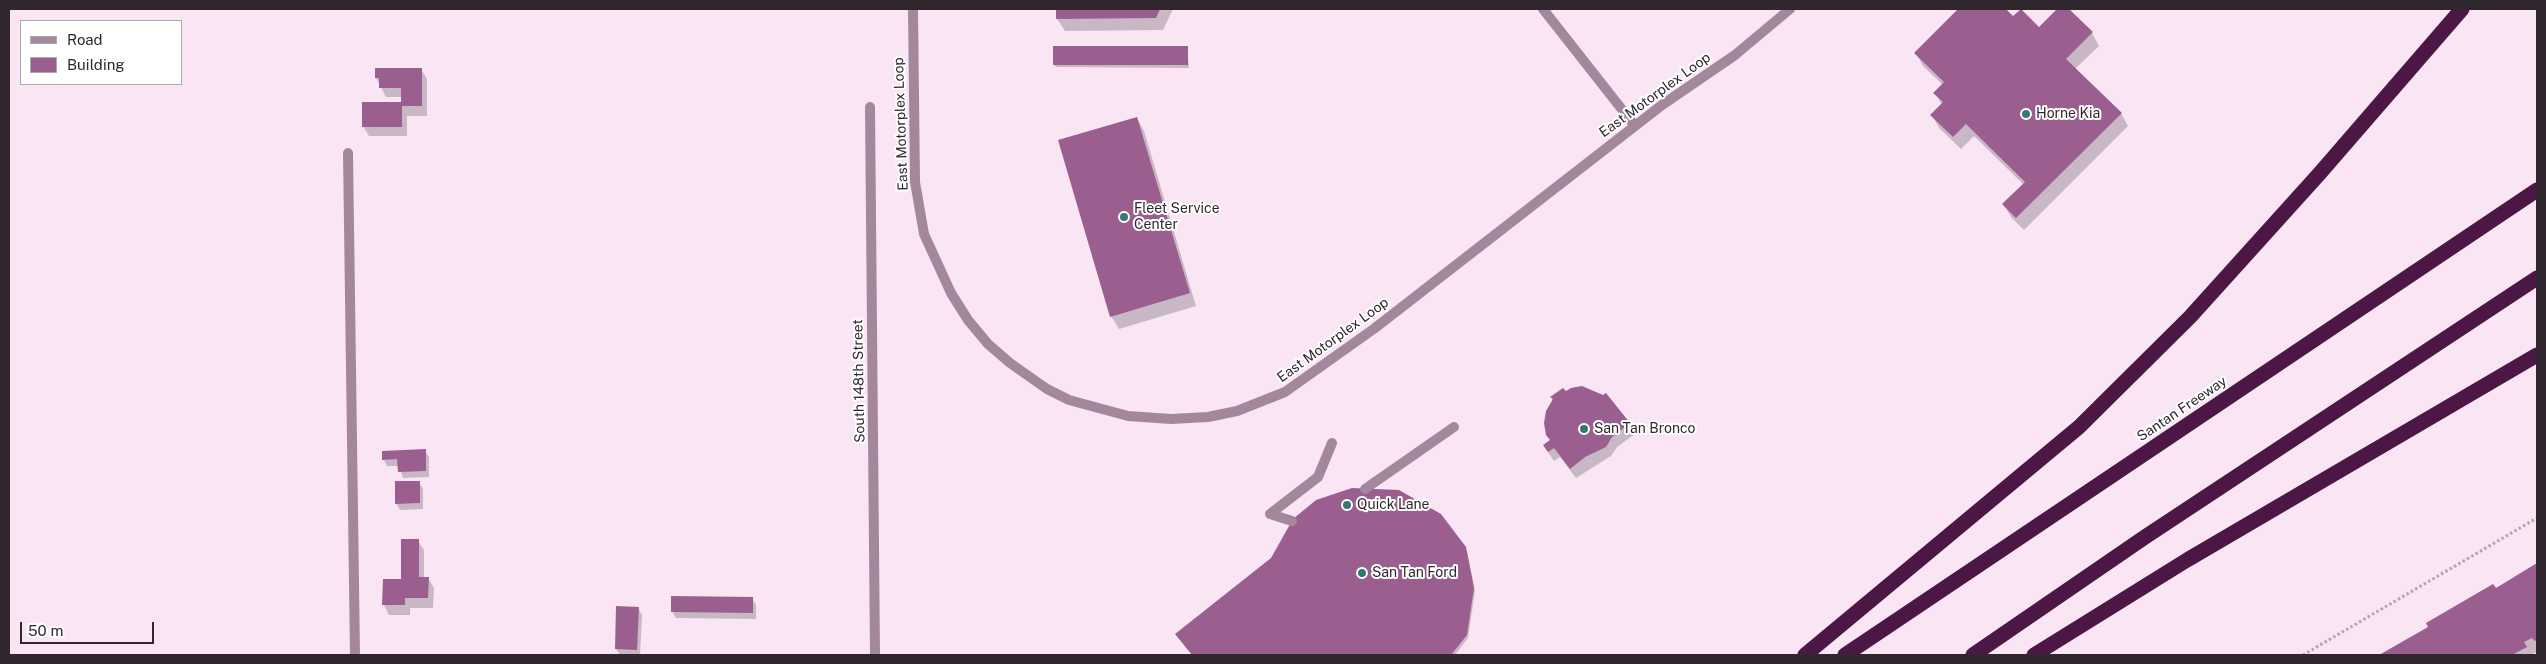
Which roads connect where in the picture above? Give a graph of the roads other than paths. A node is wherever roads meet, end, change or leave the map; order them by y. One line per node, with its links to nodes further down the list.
1 (913, 9): 6 (street, East Motorplex Loop)
2 (1543, 9): 6 (street)
3 (1790, 9): 6 (street, East Motorplex Loop)
4 (2462, 9): 17 (highway)
5 (870, 107): 16 (street, South 148th Street)
6 (1635, 126)
7 (348, 153): 15 (street)
8 (2537, 190): 18 (highway, Santan Freeway)
9 (2537, 278): 19 (highway)
10 (2537, 355): 20 (highway)
11 (1454, 428): 13 (street)
12 (1332, 443): 14 (street)
13 (1365, 488)
14 (1292, 521)
15 (355, 655)
16 (875, 655)
17 (1805, 655)
18 (1845, 655)
19 (1973, 655)
20 (2034, 655)

